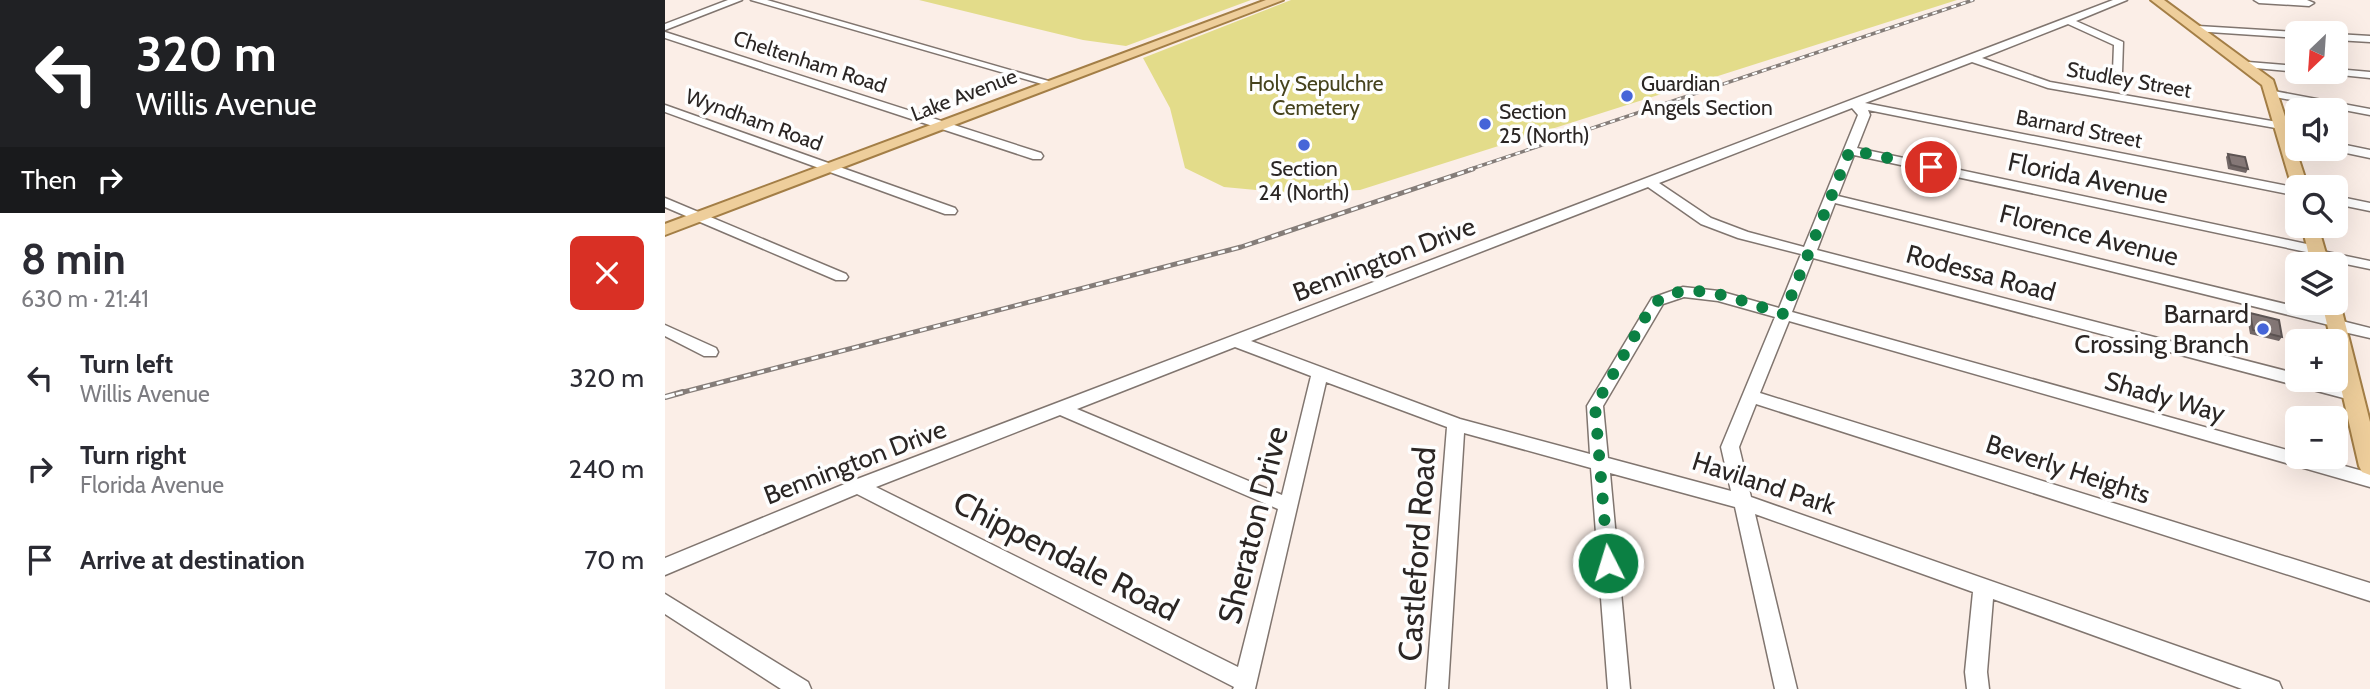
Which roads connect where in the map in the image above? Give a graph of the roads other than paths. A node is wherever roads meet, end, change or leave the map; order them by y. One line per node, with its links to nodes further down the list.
1 (737, 0): 9 (street)
2 (756, 0): 21 (street)
3 (1277, 0): 21 (main road, Lake Avenue)
4 (2122, 0): 8 (street, Bennington Drive)
5 (2157, 0): 10 (main road)
6 (2259, 0): 7 (street)
7 (2309, 3)
8 (2068, 21): 15 (street, Bennington Drive); 18 (street)
9 (665, 27)
10 (2198, 29): 11 (street); 16 (main road)
11 (2285, 34)
12 (665, 35): 27 (street, Cheltenham Road)
13 (2349, 38): 14 (street)
14 (2370, 39)
15 (1972, 58): 23 (street, Bennington Drive); 28 (street, Studley Street)
16 (2248, 65): 17 (street); 22 (main road)
17 (2285, 68)
18 (2118, 71)
19 (2349, 73): 20 (street)
20 (2370, 75)
21 (1053, 84): 27 (main road, Lake Avenue)
22 (2274, 94): 25 (street); 26 (main road)
23 (1852, 104): 30 (street); 34 (street, Bennington Drive); 35 (street, Barnard Street)
24 (665, 108): 33 (street, Wyndham Road)
25 (2370, 112)
26 (2285, 124)
27 (944, 125): 32 (street, Cheltenham Road); 33 (main road, Lake Avenue)
28 (2285, 134)
29 (2348, 149): 31 (street)
30 (1850, 150): 36 (street); 43 (street, Florida Avenue)
31 (2370, 154)
32 (1037, 156)
33 (829, 168): 40 (street, Wyndham Road); 41 (main road, Lake Avenue)
34 (1651, 183): 44 (street, Rodessa Road); 52 (street, Bennington Drive)
35 (2285, 189)
36 (1831, 198): 44 (street); 49 (street, Florence Avenue)
37 (665, 202): 41 (street)
38 (2348, 202): 39 (street)
39 (2370, 207)
40 (950, 211)
41 (700, 216): 42 (main road, Lake Avenue); 47 (street)
42 (665, 230)
43 (2300, 252)
44 (1809, 253): 48 (street); 56 (street, Rodessa Road)
45 (2348, 261): 46 (street, Florida Avenue)
46 (2370, 265)
47 (841, 277)
48 (1784, 314): 55 (street); 59 (street, Shady Way); 61 (street, Shady Way)
49 (2334, 316): 51 (street, Florence Avenue); 56 (main road)
50 (665, 330): 53 (street)
51 (2370, 333)
52 (1237, 342): 54 (street, Haviland Park); 57 (street, Bennington Drive)
53 (710, 352)
54 (1320, 374): 58 (street, Haviland Park); 64 (street, Sheraton Drive)
55 (1751, 396): 63 (street); 67 (street, Beverly Heights)
56 (2359, 407): 60 (main road)
57 (1061, 409): 62 (street, Bennington Drive); 64 (street)
58 (1456, 424): 59 (street, Haviland Park); 71 (street, Castleford Road)
59 (1599, 462): 63 (street, Haviland Park); 72 (street, Shady Way)
60 (2370, 466)
61 (2370, 480)
62 (857, 486): 65 (street, Bennington Drive); 69 (street, Chippendale Road)
63 (1743, 502): 66 (street, Haviland Park); 73 (street)
64 (1287, 505): 69 (street, Sheraton Drive)
65 (665, 567)
66 (1984, 586): 74 (street); 75 (street, Haviland Park)
67 (2370, 592)
68 (665, 603): 70 (street)
69 (1245, 686)
70 (800, 689)
71 (1437, 689)
72 (1619, 689)
73 (1786, 689)
74 (1978, 689)
75 (2271, 689)

